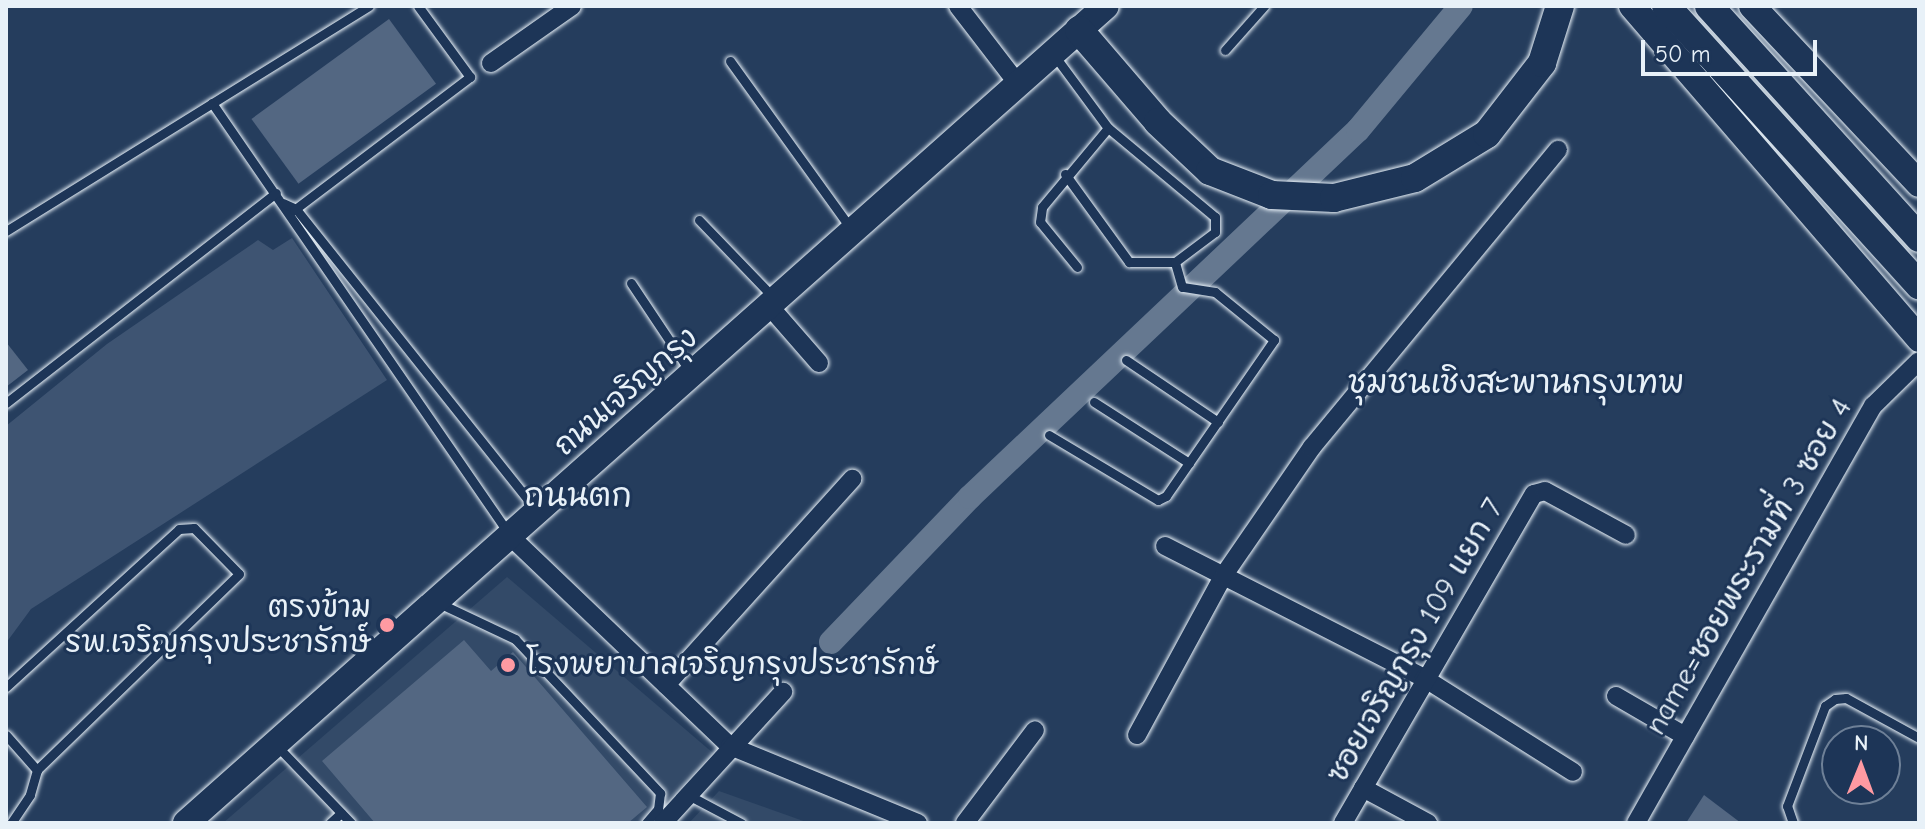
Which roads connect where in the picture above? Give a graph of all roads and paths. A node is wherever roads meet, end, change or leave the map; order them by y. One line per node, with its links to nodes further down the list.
1 (369, 6): 18 (lane)
2 (418, 6): 24 (lane)
3 (572, 6): 16 (street)
4 (958, 6): 17 (street)
5 (1106, 6): 12 (street, ถนนเจริญกรุง)
6 (1264, 6): 13 (lane)
7 (1560, 6): 12 (main road)
8 (1632, 6): 34 (street)
9 (1666, 6): 32 (main road)
10 (1709, 6): 28 (main road)
11 (1752, 6): 22 (street)
12 (1079, 30): 14 (street, ถนนเจริญกรุง)
13 (1225, 50)
14 (1053, 54): 17 (street, ถนนเจริญกรุง); 19 (lane)
15 (730, 61): 27 (lane)
16 (491, 63)
17 (1018, 84): 27 (street, ถนนเจริญกรุง)
18 (212, 103): 23 (lane); 26 (lane)
19 (1108, 128): 21 (lane); 29 (lane)
20 (1558, 150): 51 (street)
21 (1065, 174): 29 (lane); 30 (lane)
22 (1919, 184)
23 (276, 193): 24 (lane); 42 (lane)
24 (292, 212): 35 (lane); 39 (lane)
25 (699, 220): 33 (lane)
26 (6, 231)
27 (854, 232): 33 (street, ถนนเจริญกรุง)
28 (1919, 238)
29 (1175, 262): 43 (lane)
30 (1077, 267)
31 (631, 283): 40 (lane)
32 (1919, 285)
33 (774, 305): 38 (street); 40 (street, ถนนเจริญกรุง)
34 (1919, 339)
35 (407, 352): 39 (lane); 47 (lane)
36 (1126, 360): 43 (lane)
37 (1919, 361): 61 (street, name=ซอยพระรามที่ 3 ซอย 4)
38 (819, 363)
39 (390, 367): 49 (lane)
40 (693, 376): 47 (street, ถนนเจริญกรุง)
41 (1094, 402): 45 (lane)
42 (6, 403)
43 (1218, 422): 45 (lane)
44 (1049, 435): 45 (lane)
45 (1189, 463)
46 (852, 479): 54 (street)
47 (538, 512): 49 (street, ถนนเจริญกรุง)
48 (1626, 535): 53 (street, ซอยเจริญกรุง 109 แยก 7)
49 (511, 537): 52 (street, ถนนเจริญกรุง); 54 (street)
50 (1165, 546): 51 (street)
51 (1224, 575): 53 (street); 60 (street)
52 (436, 602): 63 (street, ถนนเจริญกรุง); 76 (lane)
53 (1424, 678): 66 (street); 67 (street, ซอยเจริญกรุง 109 แยก 7)
54 (666, 685): 64 (street)
55 (6, 687): 65 (lane)
56 (783, 692): 64 (street)
57 (1616, 696): 61 (street)
58 (1035, 730): 80 (street)
59 (6, 735): 65 (lane)
60 (1137, 735)
61 (1685, 736): 71 (street, name=ซอยพระรามที่ 3 ซอย 4)
62 (1919, 738): 83 (lane)
63 (275, 744): 69 (lane); 73 (street, ถนนเจริญกรุง)
64 (730, 746): 68 (street); 79 (street)
65 (37, 770): 72 (lane)
66 (1573, 772)
67 (1363, 788): 81 (street, ซอยเจริญกรุง 109 แยก 7); 82 (street)
68 (690, 796): 77 (street); 78 (lane)
69 (341, 813): 74 (lane); 75 (lane)
70 (6, 818): 72 (lane)
71 (1639, 818)
72 (11, 823)
73 (186, 823)
74 (330, 823)
75 (351, 823)
76 (646, 823)
77 (663, 823)
78 (741, 823)
79 (918, 823)
80 (965, 823)
81 (1343, 823)
82 (1428, 823)
83 (1793, 823)

